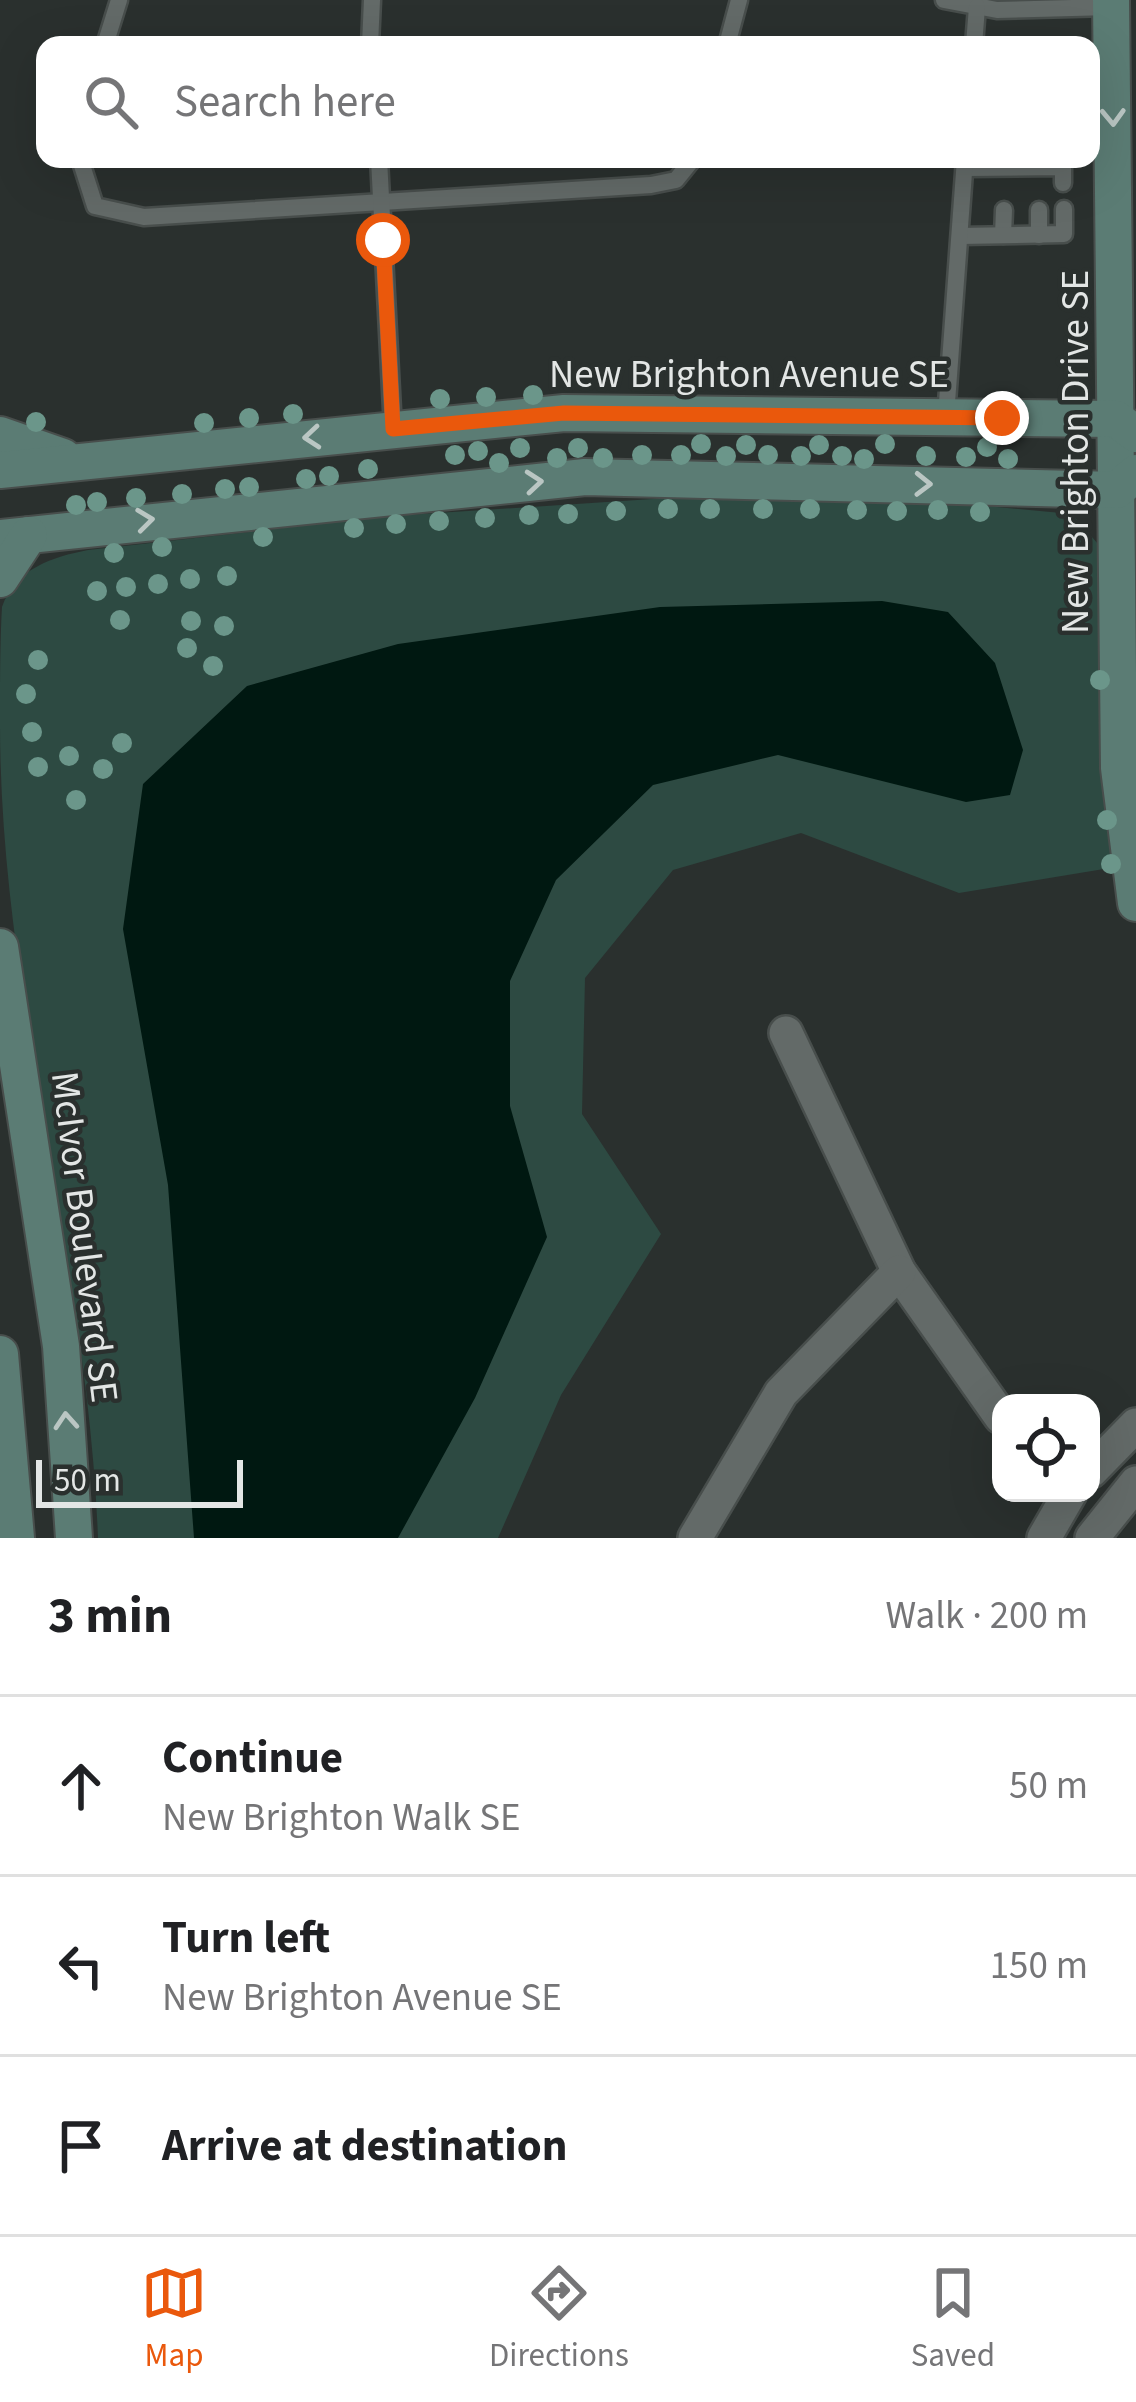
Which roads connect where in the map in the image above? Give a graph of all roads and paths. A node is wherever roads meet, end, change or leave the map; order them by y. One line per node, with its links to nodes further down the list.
1 (119, 0): 8 (lane)
2 (372, 0): 9 (lane)
3 (739, 0): 10 (lane)
4 (944, 0): 7 (lane)
5 (1037, 4): 6 (lane); 7 (lane)
6 (1119, 6): 28 (street, New Brighton Drive SE, one-way to 28)
7 (977, 7): 11 (lane)
8 (108, 36)
9 (370, 36)
10 (729, 36)
11 (975, 36)
12 (83, 168): 20 (lane)
13 (379, 168): 20 (lane)
14 (686, 168): 20 (lane)
15 (965, 168): 26 (lane)
16 (978, 168): 18 (lane)
17 (1063, 168): 19 (lane)
18 (1038, 170)
19 (1063, 183)
20 (381, 206): 29 (lane)
21 (1064, 209): 25 (lane)
22 (1004, 210): 24 (lane)
23 (1039, 210): 25 (lane)
24 (1003, 235): 25 (lane); 26 (lane)
25 (1039, 235)
26 (960, 236): 27 (lane)
27 (946, 417): 28 (street, New Brighton Avenue SE); 29 (street, New Brighton Avenue SE)
28 (1126, 427): 33 (street, New Brighton Drive SE)
29 (393, 429): 31 (street, New Brighton Avenue SE, one-way to 31)
30 (0, 435): 31 (street)
31 (72, 460): 32 (street, New Brighton Avenue SE)
32 (0, 470)
33 (1127, 482): 34 (street, one-way to 33); 36 (street, New Brighton Drive SE)
34 (15, 536): 35 (street)
35 (0, 579)
36 (1136, 903)
37 (0, 947): 49 (street, McIvor Boulevard SE, one-way to 37)
38 (786, 1033): 39 (street)
39 (899, 1272): 41 (street); 50 (street)
40 (0, 1354): 48 (street)
41 (992, 1404)
42 (1136, 1425): 43 (street)
43 (1100, 1462)
44 (1136, 1484): 47 (street)
45 (1066, 1502): 51 (street)
46 (1082, 1502): 47 (street)
47 (1098, 1530)
48 (16, 1538)
49 (74, 1538)
50 (695, 1538)
51 (1045, 1538)

